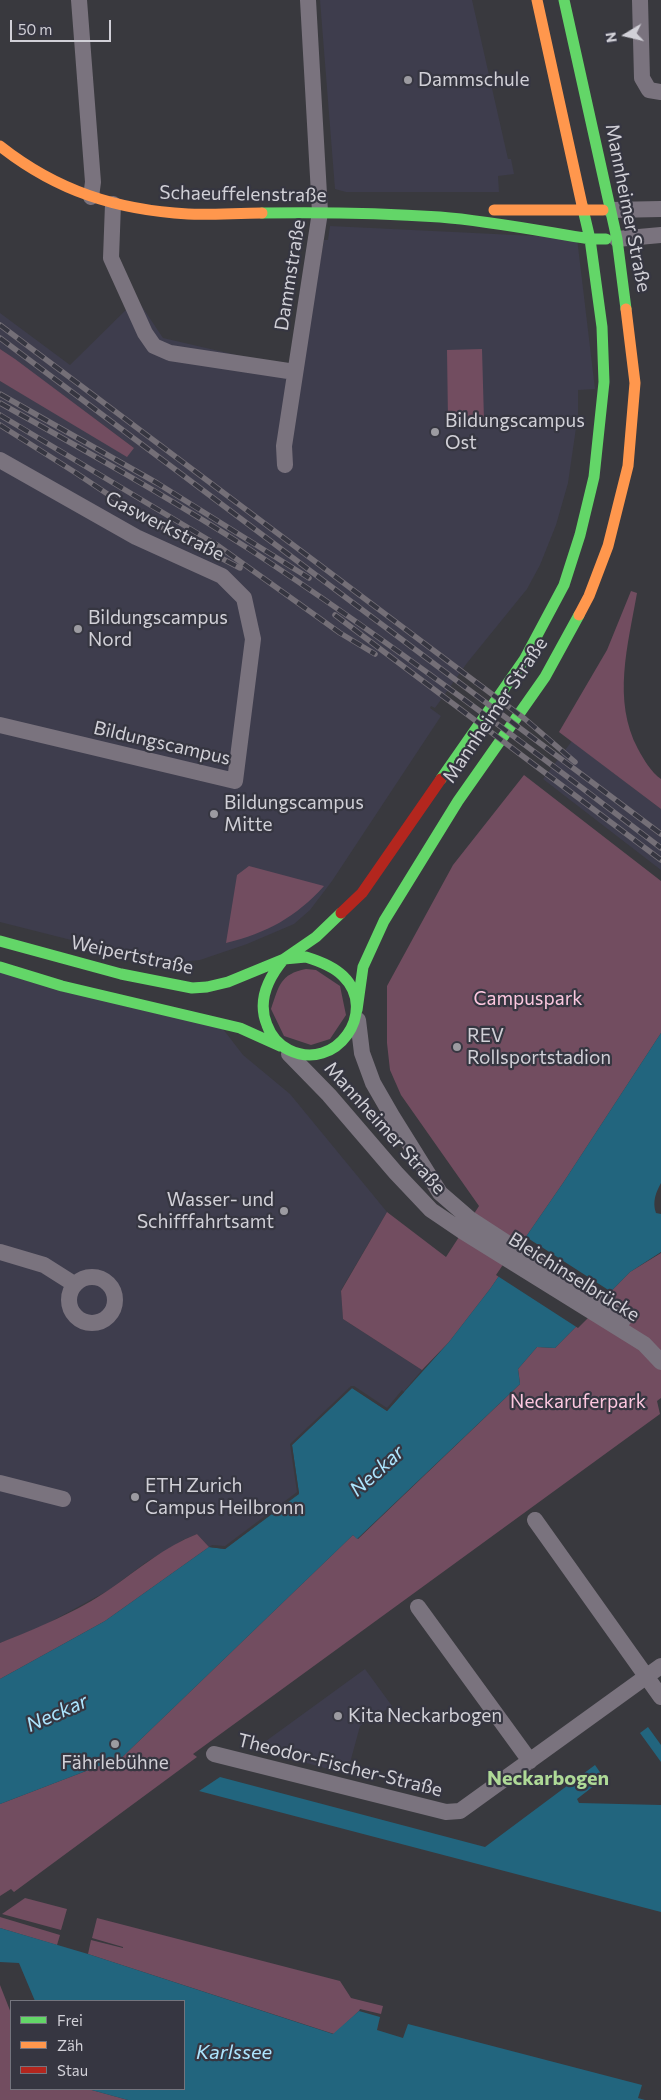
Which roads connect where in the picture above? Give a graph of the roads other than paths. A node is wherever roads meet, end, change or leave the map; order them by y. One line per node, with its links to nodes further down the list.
1 (79, 0): 8 (street)
2 (308, 0): 13 (street, Dammstraße)
3 (537, 0): 11 (main road, Mannheimer Straße)
4 (564, 0): 12 (main road, Mannheimer Straße)
5 (640, 0): 6 (street)
6 (661, 92)
7 (0, 146): 8 (main road, Schaeuffelenstraße)
8 (91, 197): 9 (main road, Schaeuffelenstraße)
9 (113, 204): 13 (main road, Schaeuffelenstraße); 18 (street)
10 (661, 209): 12 (street)
11 (585, 210): 12 (main road, Schaeuffelenstraße); 14 (main road, Schaeuffelenstraße); 16 (main road, Mannheimer Straße)
12 (611, 210): 17 (main road, Mannheimer Straße)
13 (320, 212): 14 (main road, Schaeuffelenstraße); 18 (street, Dammstraße)
14 (381, 214): 16 (main road, Schaeuffelenstraße)
15 (661, 234): 17 (street)
16 (590, 238): 17 (main road, Schaeuffelenstraße); 24 (main road, Mannheimer Straße)
17 (617, 239): 26 (main road, Mannheimer Straße)
18 (295, 372): 20 (street, Dammstraße)
19 (0, 460): 21 (street, Gaswerkstraße)
20 (285, 465)
21 (250, 670): 22 (street, Bildungscampus)
22 (0, 725)
23 (0, 941): 24 (main road, Weipertstraße)
24 (284, 959): 26 (main road); 27 (main road)
25 (0, 967): 27 (main road)
26 (357, 1010): 27 (main road); 28 (street, Mannheimer Straße)
27 (282, 1047): 28 (street, Mannheimer Straße)
28 (466, 1225): 31 (street, Bleichinselbrücke)
29 (0, 1252): 30 (street)
30 (74, 1284)
31 (651, 1342): 32 (street, Bleichinselbrücke)
32 (661, 1362)
33 (0, 1483): 34 (street)
34 (63, 1499)
35 (535, 1520): 38 (street)
36 (418, 1607): 41 (street)
37 (661, 1666): 38 (street, Theodor-Fischer-Straße)
38 (646, 1676): 39 (street); 41 (street, Theodor-Fischer-Straße)
39 (661, 1697)
40 (214, 1754): 41 (street, Theodor-Fischer-Straße)
41 (530, 1761)

